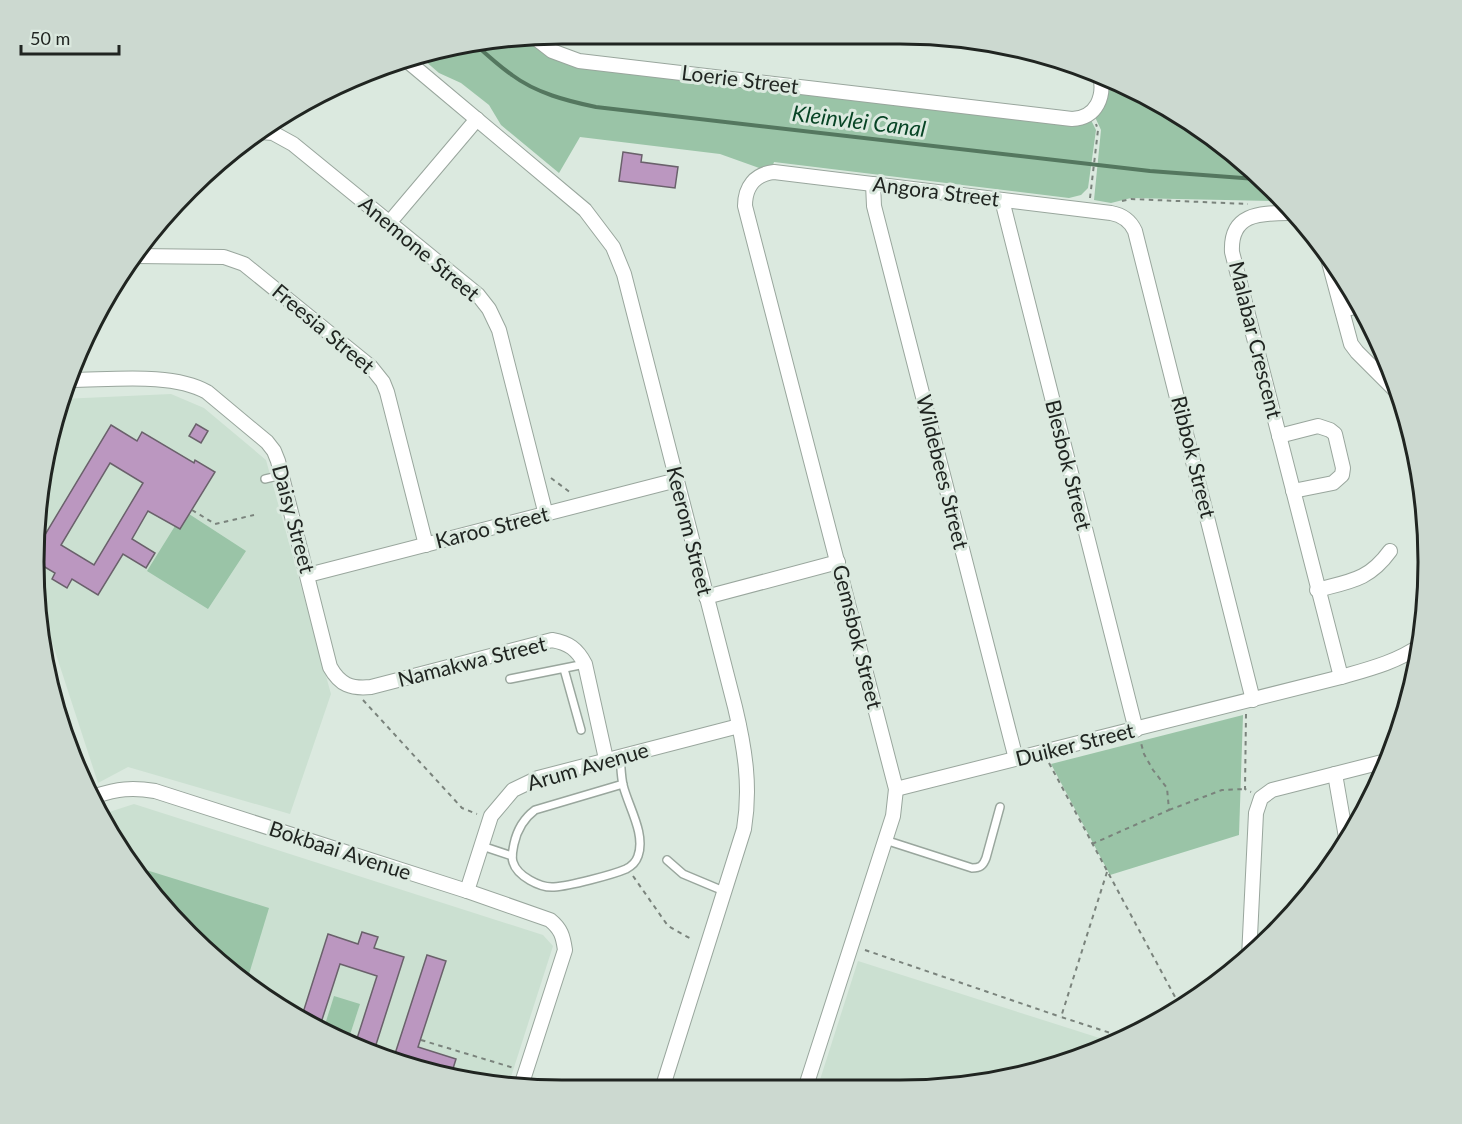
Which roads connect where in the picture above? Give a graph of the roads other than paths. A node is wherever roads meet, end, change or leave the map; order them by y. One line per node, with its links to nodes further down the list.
1 (544, 45): 3 (street, Loerie Street)
2 (413, 66): 4 (street, Keerom Street)
3 (1101, 84)
4 (477, 119): 11 (street); 21 (street, Keerom Street)
5 (271, 133): 11 (street, Anemone Street)
6 (750, 184): 7 (street, Angora Street); 26 (street, Gemsbok Street)
7 (873, 184): 8 (street, Angora Street); 41 (street, Wildebees Street)
8 (1002, 200): 10 (street, Angora Street); 39 (street, Blesbok Street)
9 (1284, 213): 18 (street, Malabar Crescent)
10 (1125, 218): 36 (street, Ribbok Street)
11 (389, 224): 23 (street, Anemone Street)
12 (144, 256): 24 (street, Freesia Street)
13 (1333, 277): 15 (street)
14 (1352, 308): 15 (street)
15 (1342, 310): 17 (street)
16 (77, 380): 19 (street, Daisy Street)
17 (1385, 380)
18 (1279, 436): 22 (street, Malabar Crescent); 22 (street, Malabar Crescent)
19 (282, 475): 20 (lane); 27 (street, Daisy Street)
20 (266, 479)
21 (677, 480): 23 (street, Karoo Street); 29 (street, Keerom Street)
22 (1293, 491): 28 (street, Malabar Crescent)
23 (546, 515): 24 (street, Karoo Street)
24 (426, 545): 27 (street, Karoo Street)
25 (1390, 551): 28 (street)
26 (838, 562): 29 (street); 45 (street, Gemsbok Street)
27 (308, 575): 35 (street, Daisy Street)
28 (1317, 590): 33 (street, Malabar Crescent)
29 (706, 597): 37 (street, Keerom Street)
30 (1411, 652): 33 (street, Duiker Street)
31 (585, 664): 32 (lane); 35 (street, Namakwa Street); 40 (street)
32 (564, 669): 34 (lane); 38 (lane)
33 (1341, 677): 36 (street, Duiker Street)
34 (510, 679)
35 (356, 687)
36 (1250, 701): 39 (street, Duiker Street)
37 (739, 726): 40 (street, Arum Avenue); 54 (street, Keerom Street)
38 (581, 730)
39 (1136, 730): 41 (street, Duiker Street)
40 (613, 757): 44 (lane); 50 (street, Arum Avenue)
41 (1016, 759): 45 (street, Duiker Street)
42 (1378, 763): 43 (street)
43 (1335, 774): 48 (street); 55 (street)
44 (623, 784): 51 (lane); 51 (lane)
45 (896, 789): 49 (street, Gemsbok Street)
46 (99, 795): 53 (street, Bokbaai Avenue)
47 (1000, 807): 49 (lane)
48 (1344, 828)
49 (885, 840): 58 (street, Gemsbok Street)
50 (482, 846): 51 (lane); 53 (street, Arum Avenue)
51 (512, 856)
52 (667, 860): 54 (lane)
53 (466, 891): 56 (street, Bokbaai Avenue)
54 (726, 891): 57 (street, Keerom Street)
55 (1250, 945)
56 (524, 1079)
57 (665, 1080)
58 (808, 1080)

